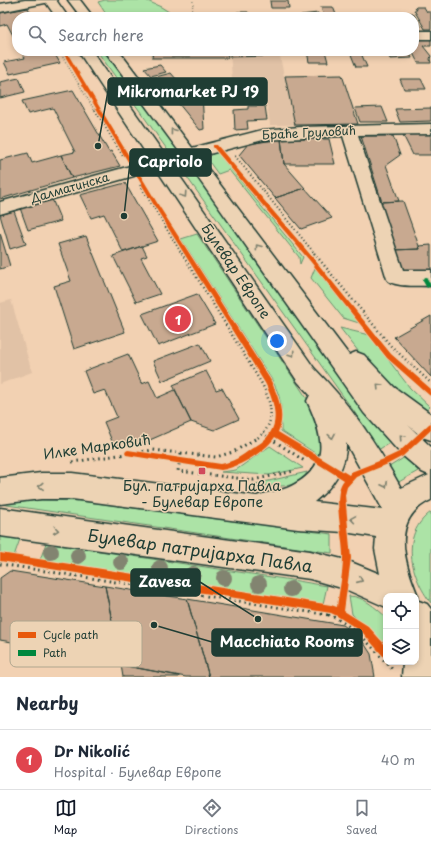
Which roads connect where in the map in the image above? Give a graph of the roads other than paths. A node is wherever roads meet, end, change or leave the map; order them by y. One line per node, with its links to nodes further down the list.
1 (45, 0): 4 (main road)
2 (50, 0): 5 (main road)
3 (74, 0): 6 (main road)
4 (0, 8)
5 (58, 12)
6 (83, 12)
7 (419, 35): 8 (main road)
8 (431, 35)
9 (89, 56): 14 (main road, Булевар Европе)
10 (116, 56): 13 (main road, one-way to 10)
11 (431, 129): 12 (main road, Браће Груловић)
12 (349, 131): 13 (main road, Браће Груловић); 17 (main road)
13 (190, 154): 16 (main road, one-way to 13)
14 (163, 162): 15 (main road, Далматинска); 18 (main road, Булевар Европе, one-way to 18)
15 (0, 208)
16 (281, 279): 19 (main road, one-way to 16); 20 (main road, one-way to 16)
17 (428, 282)
18 (306, 375): 23 (main road, one-way to 23); 24 (main road, Булевар Европе, one-way to 24)
19 (431, 429)
20 (431, 463)
21 (431, 487): 24 (main road)
22 (0, 491): 23 (main road, one-way to 22)
23 (242, 508): 24 (main road, one-way to 23)
24 (395, 518): 27 (main road)
25 (0, 522): 26 (main road, Булевар патријарха Павла, one-way to 26)
26 (389, 593)
27 (402, 593)
28 (419, 618): 29 (main road)
29 (431, 631)
30 (412, 665): 31 (main road)
31 (407, 674)

